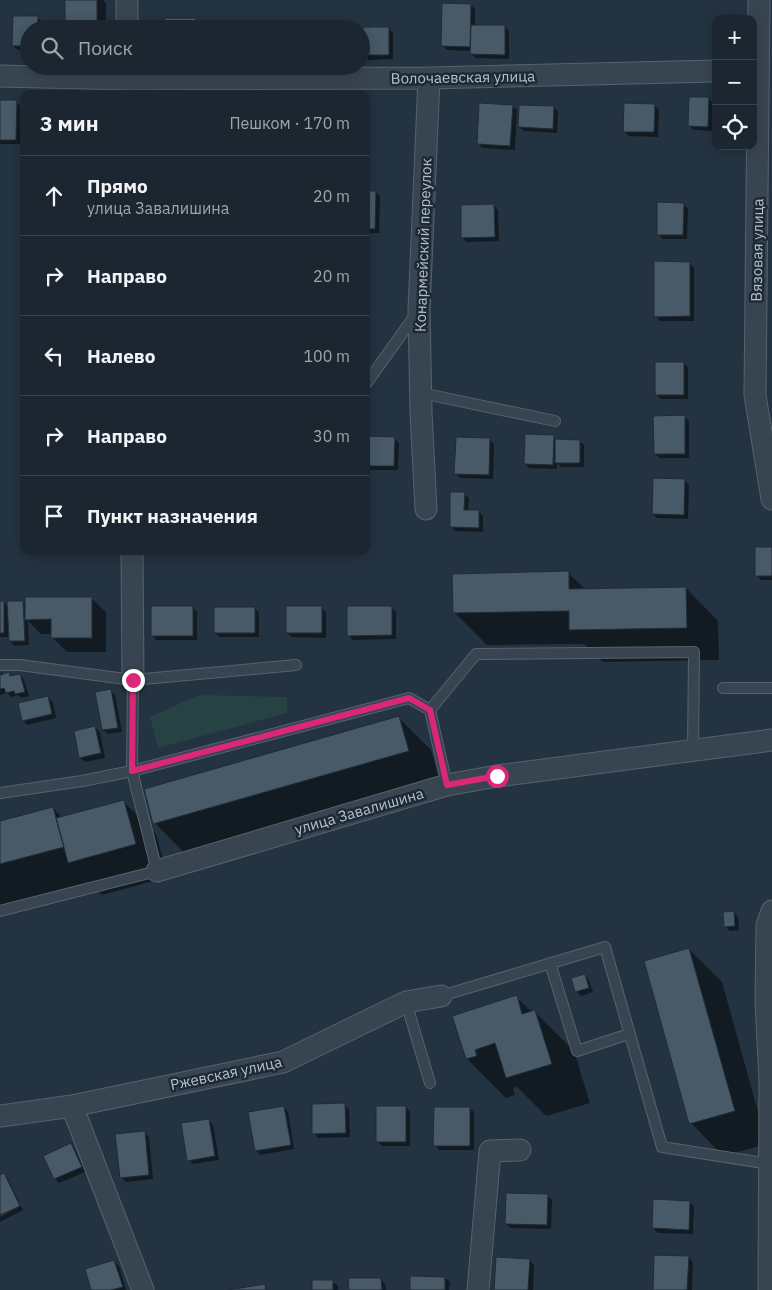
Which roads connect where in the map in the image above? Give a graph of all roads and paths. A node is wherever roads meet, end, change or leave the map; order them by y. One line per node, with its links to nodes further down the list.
1 (127, 0): 3 (street)
2 (759, 0): 4 (street, Вязовая улица)
3 (127, 20)
4 (761, 70): 13 (street, Вязовая улица)
5 (712, 71): 7 (street, Волочаевская улица)
6 (0, 76): 8 (street, Волочаевская улица)
7 (429, 78): 8 (street, Волочаевская улица); 9 (street, Конармейский переулок)
8 (128, 80)
9 (419, 310): 10 (lane); 11 (street, Конармейский переулок)
10 (370, 378)
11 (421, 403): 12 (lane); 14 (street, Конармейский переулок)
12 (555, 421)
13 (772, 499)
14 (426, 509)
15 (132, 555): 18 (street)
16 (0, 665): 18 (lane)
17 (296, 666): 18 (lane)
18 (133, 680): 24 (lane)
19 (723, 688): 20 (lane)
20 (772, 688)
21 (430, 710): 23 (lane); 24 (lane); 25 (lane)
22 (772, 740): 23 (street, улица Завалишина)
23 (693, 750): 25 (street, улица Завалишина)
24 (132, 771): 26 (lane); 27 (lane)
25 (447, 785): 27 (street, улица Завалишина)
26 (0, 793)
27 (157, 871): 28 (lane)
28 (0, 911)
29 (770, 919): 33 (street)
30 (550, 963): 31 (lane); 34 (lane); 34 (lane)
31 (440, 996): 32 (street, Ржевская улица)
32 (406, 1002): 36 (lane); 37 (street, Ржевская улица)
33 (769, 1003): 35 (street)
34 (629, 1034): 40 (lane)
35 (771, 1080): 40 (street)
36 (430, 1083)
37 (72, 1106): 38 (street, Ржевская улица); 41 (street)
38 (0, 1116)
39 (520, 1150): 42 (street)
40 (770, 1164): 43 (street)
41 (143, 1290)
42 (478, 1290)
43 (769, 1290)

